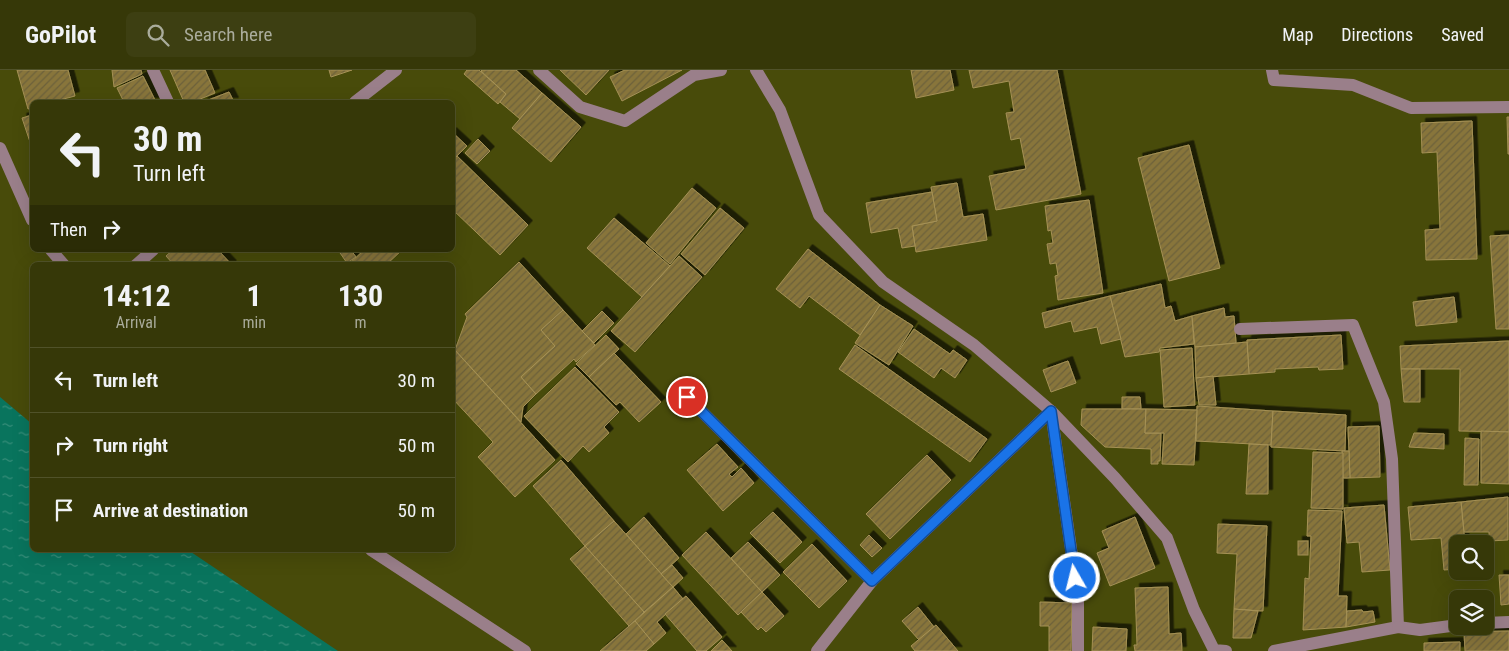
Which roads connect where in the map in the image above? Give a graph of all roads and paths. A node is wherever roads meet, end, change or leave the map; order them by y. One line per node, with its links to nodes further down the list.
1 (153, 70): 7 (street)
2 (396, 70): 8 (street)
3 (539, 70): 4 (street)
4 (721, 70)
5 (756, 70): 18 (street)
6 (1272, 70): 9 (street)
7 (167, 100)
8 (357, 100)
9 (1509, 107)
10 (0, 148): 11 (street)
11 (30, 216)
12 (53, 252): 14 (street)
13 (151, 252): 15 (street)
14 (61, 262)
15 (139, 262)
16 (1240, 329): 24 (street)
17 (687, 397): 20 (street)
18 (1051, 411): 20 (street); 27 (street); 28 (street)
19 (374, 552): 25 (street)
20 (872, 581): 26 (street)
21 (1509, 622): 22 (street)
22 (1494, 623)
23 (1449, 626): 24 (street)
24 (1398, 627): 29 (street)
25 (525, 651)
26 (817, 651)
27 (1078, 651)
28 (1226, 651)
29 (1274, 651)

